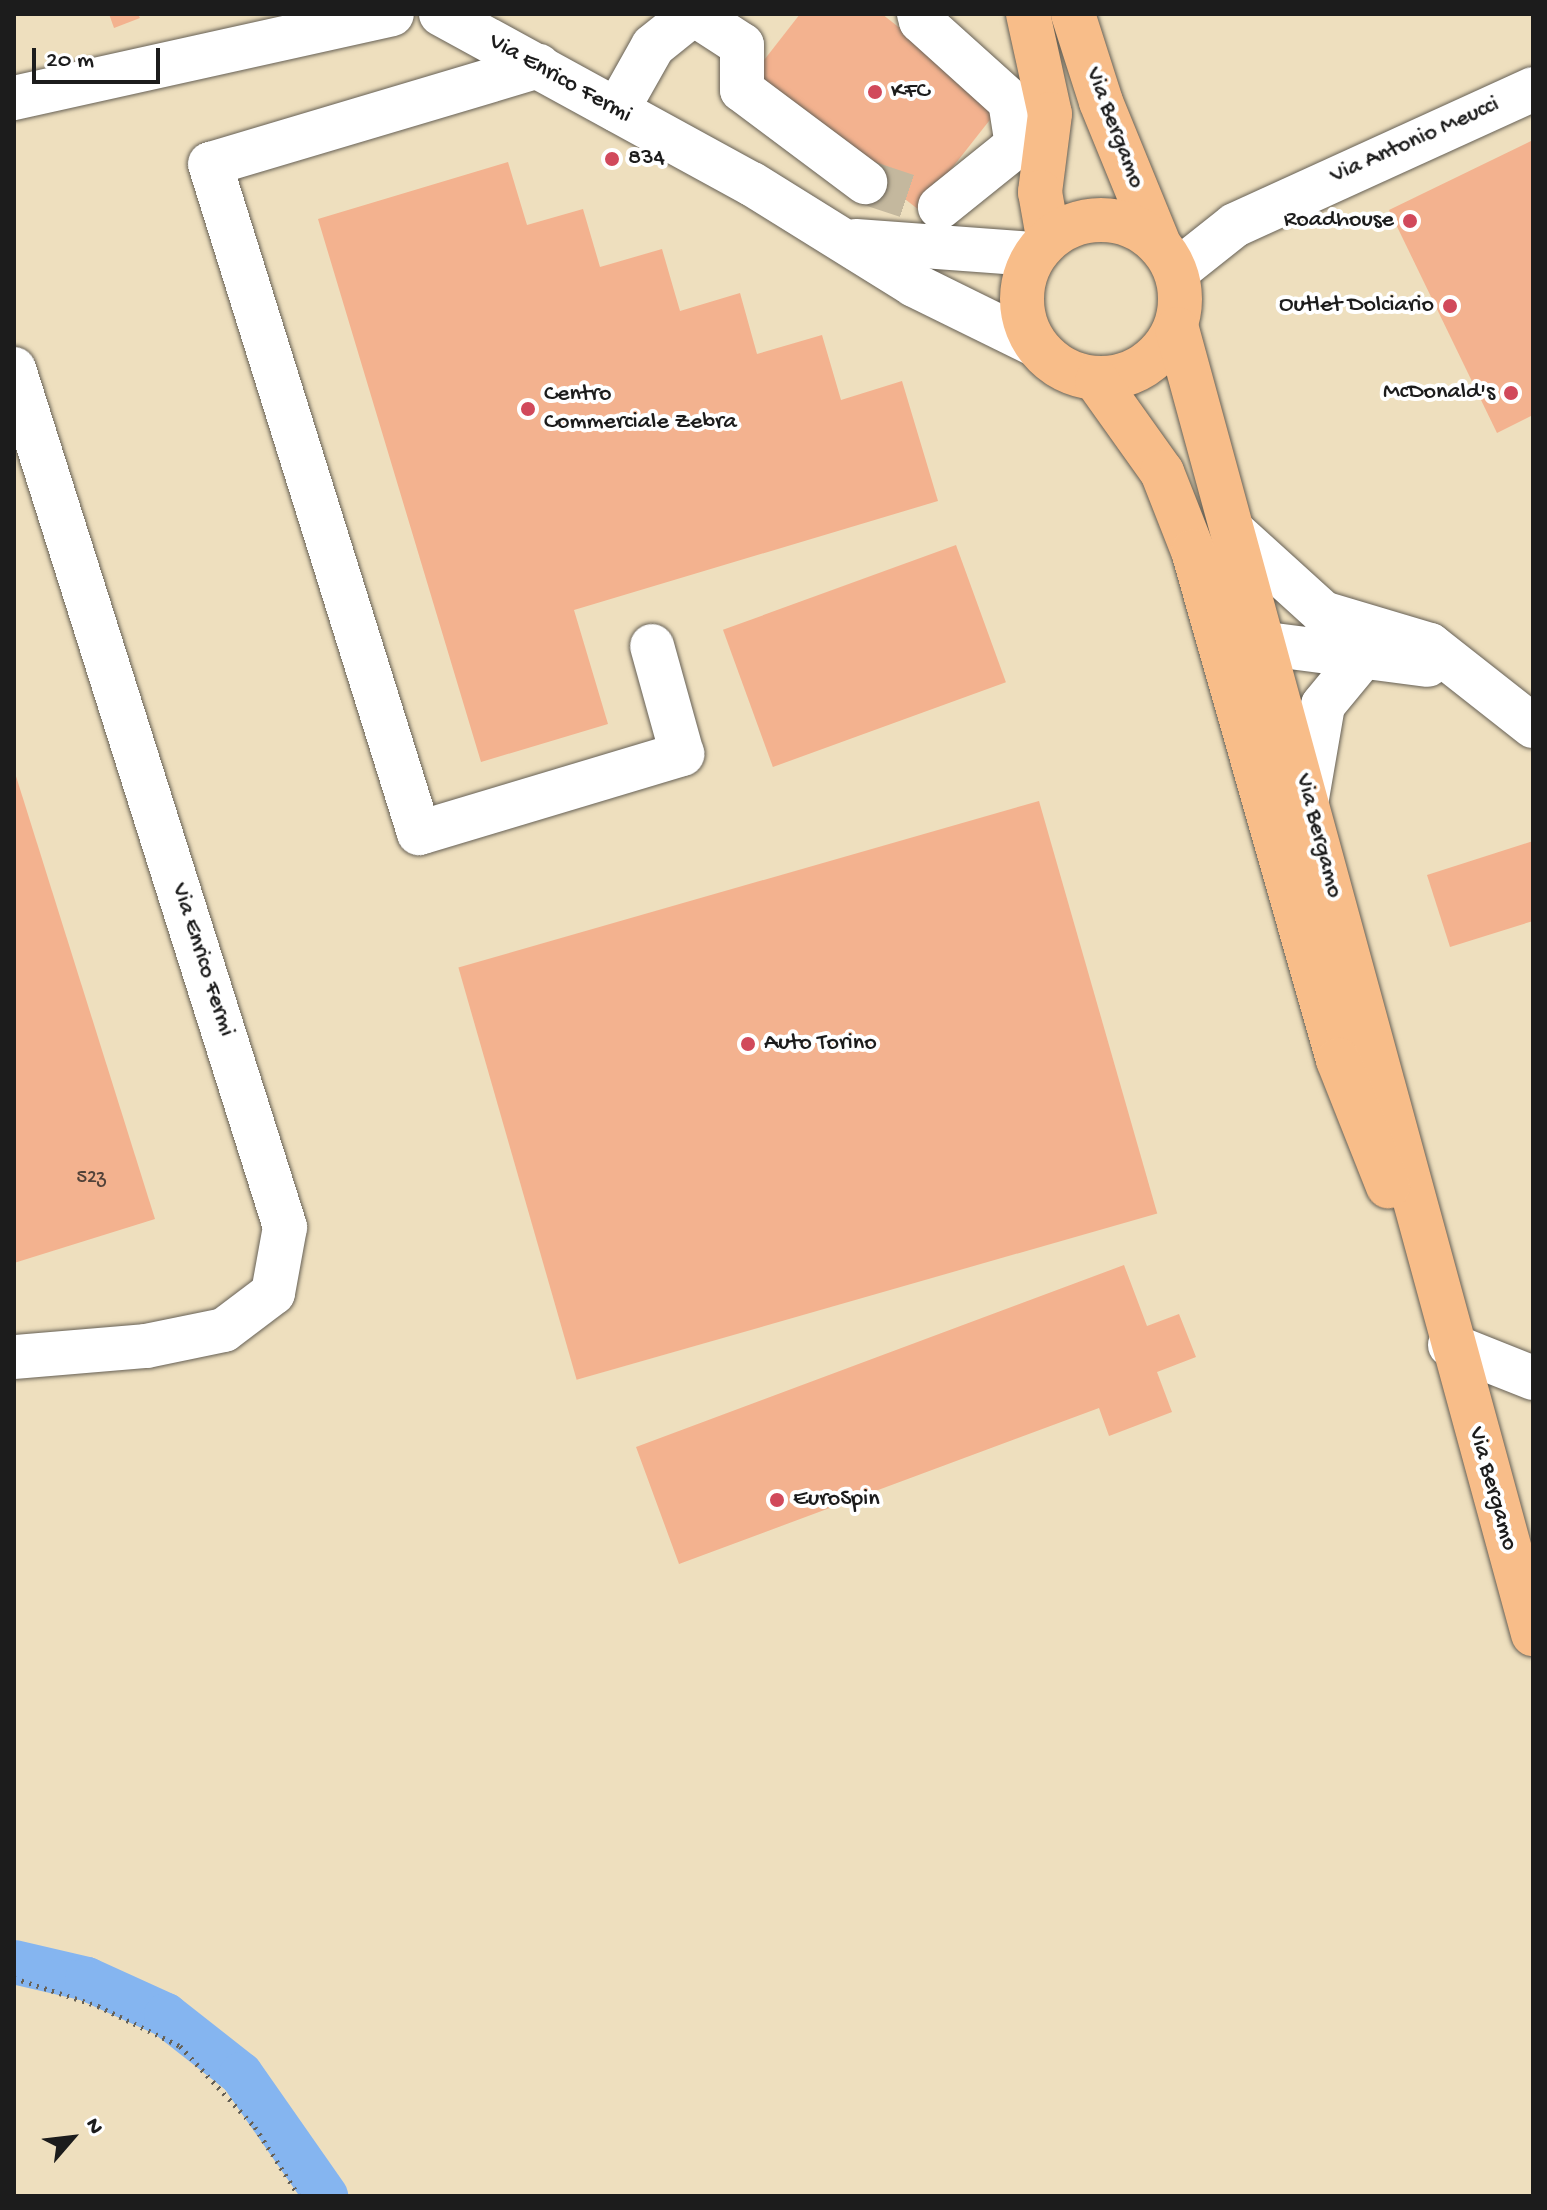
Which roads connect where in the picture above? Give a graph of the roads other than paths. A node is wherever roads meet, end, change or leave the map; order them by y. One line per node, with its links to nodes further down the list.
1 (392, 14): 10 (street)
2 (441, 14): 8 (street, Via Enrico Fermi)
3 (694, 14): 7 (street); 12 (street)
4 (919, 14): 13 (street)
5 (1028, 14): 15 (main road, Via Bergamo)
6 (1073, 14): 16 (main road, Via Bergamo)
7 (655, 30): 11 (street)
8 (539, 66): 11 (street, Via Enrico Fermi); 24 (street)
9 (1533, 89): 16 (street, Via Antonio Meucci)
10 (14, 98)
11 (617, 110): 14 (street, Via Enrico Fermi)
12 (865, 182)
13 (940, 207)
14 (846, 239): 15 (street, Via Enrico Fermi); 18 (street, Via Enrico Fermi)
15 (1041, 246): 16 (main road); 18 (main road)
16 (1167, 256): 17 (main road)
17 (1177, 329): 20 (main road); 21 (main road, Via Bergamo)
18 (1034, 344): 20 (main road)
19 (14, 369): 30 (street, Via Enrico Fermi)
20 (1097, 381): 22 (main road, Via Bergamo)
21 (1236, 534): 23 (main road, Via Bergamo); 26 (street)
22 (1193, 551): 23 (street); 29 (main road, Via Bergamo)
23 (1267, 644): 25 (street); 28 (main road, Via Bergamo)
24 (652, 646)
25 (1361, 659): 26 (street); 28 (street)
26 (1466, 674): 27 (street)
27 (1533, 726)
28 (1307, 798): 29 (main road, Via Bergamo)
29 (1450, 1345): 31 (street); 32 (main road, Via Bergamo)
30 (14, 1357)
31 (1533, 1378)
32 (1533, 1634)

